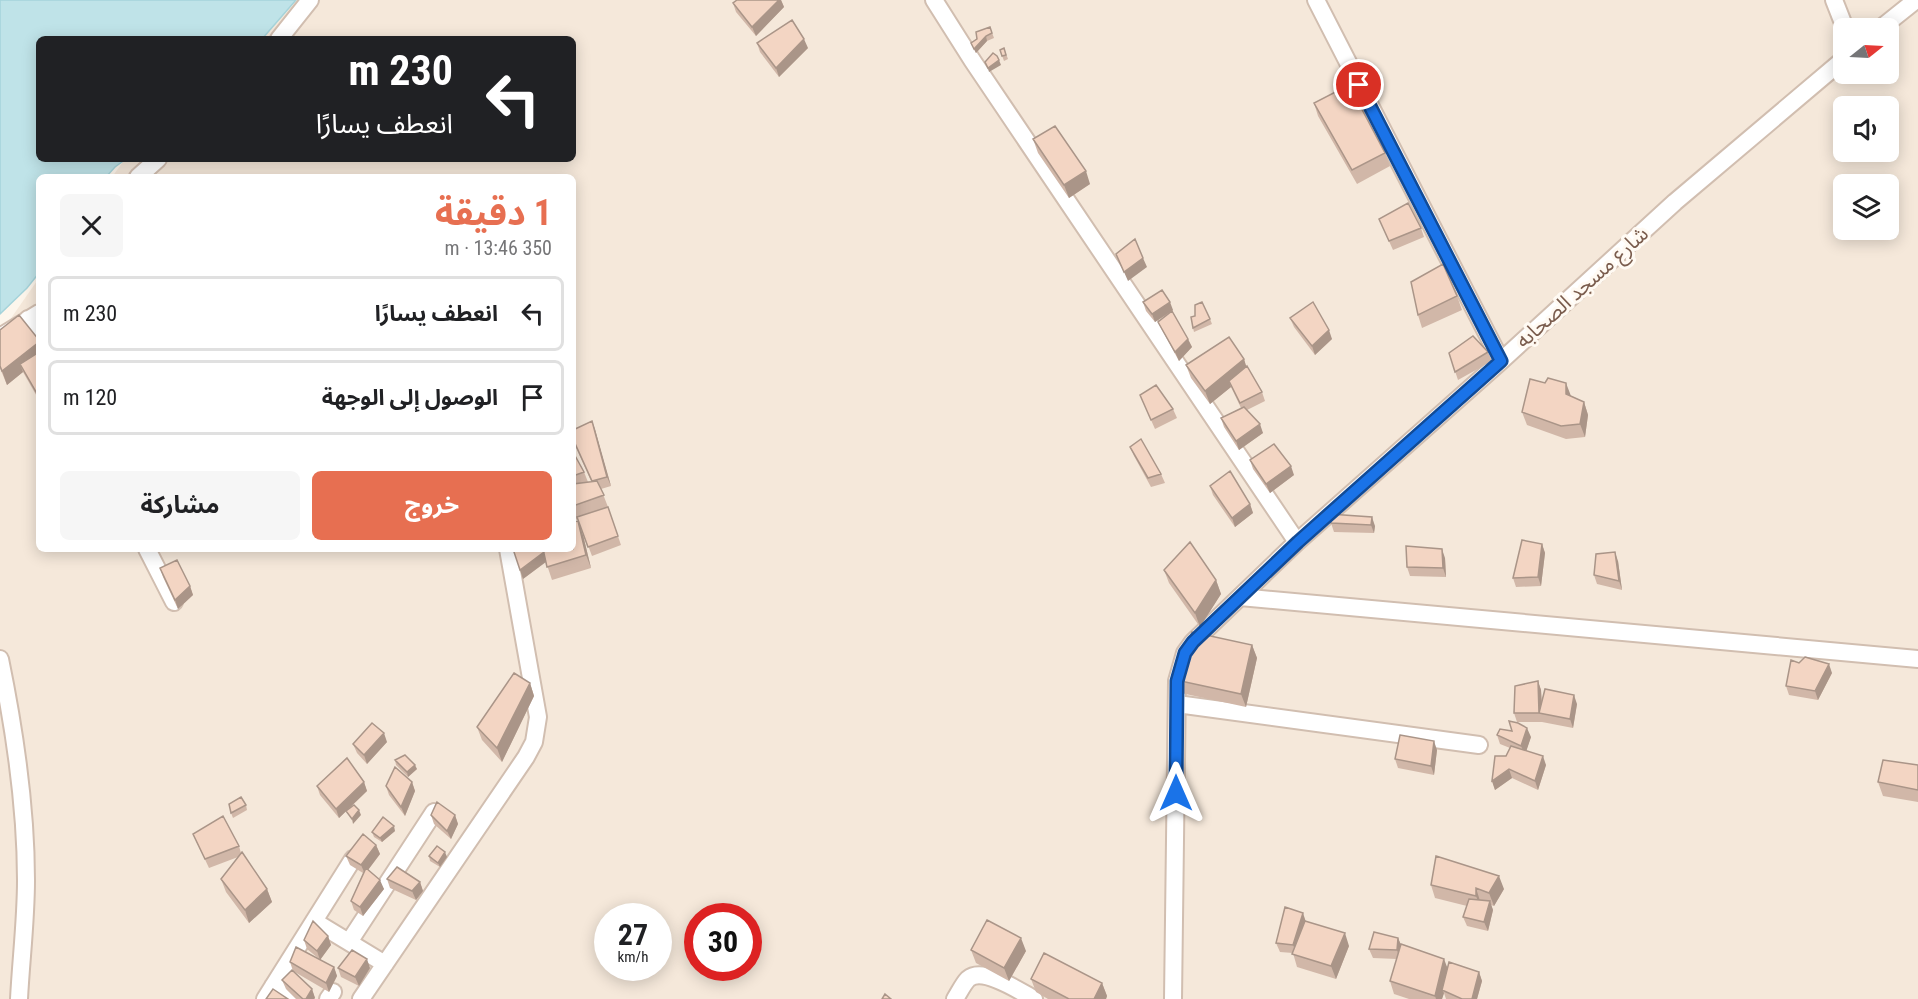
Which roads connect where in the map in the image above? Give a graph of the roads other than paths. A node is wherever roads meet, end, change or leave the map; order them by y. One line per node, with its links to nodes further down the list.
1 (310, 0): 8 (street)
2 (934, 0): 15 (street)
3 (1316, 0): 14 (street)
4 (1834, 0): 6 (street)
5 (1916, 0): 7 (street)
6 (1841, 18)
7 (1894, 18)
8 (281, 36)
9 (1833, 69): 14 (street, شارع مسجد الصحابه)
10 (155, 162): 11 (street)
11 (141, 174)
12 (34, 316): 13 (street)
13 (0, 338)
14 (1501, 361): 15 (street, شارع مسجد الصحابه)
15 (1298, 542): 18 (street, شارع مسجد الصحابه)
16 (149, 552): 19 (street)
17 (509, 552): 28 (street)
18 (1240, 597): 21 (street); 22 (street, شارع مسجد الصحابه)
19 (174, 602)
20 (0, 658): 30 (street)
21 (1918, 659)
22 (1177, 704): 23 (street); 35 (street, شارع مسجد الصحابه)
23 (1479, 745)
24 (434, 812): 27 (street)
25 (354, 859): 26 (street)
26 (314, 921): 27 (street); 29 (street)
27 (349, 942): 28 (street)
28 (385, 964): 32 (street)
29 (269, 992): 31 (street)
30 (19, 999)
31 (292, 999)
32 (360, 999)
33 (955, 999): 34 (street)
34 (1034, 999)
35 (1173, 999)

